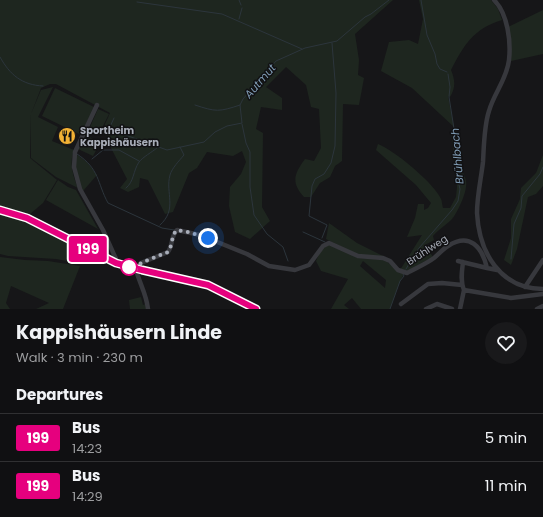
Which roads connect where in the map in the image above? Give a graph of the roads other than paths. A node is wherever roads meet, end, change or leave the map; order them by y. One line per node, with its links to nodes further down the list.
1 (494, 0): 10 (street)
2 (97, 105): 7 (street)
3 (0, 210): 7 (main road)
4 (543, 260): 12 (street)
5 (458, 261): 6 (street)
6 (463, 262): 8 (street); 11 (street)
7 (116, 263): 9 (main road)
8 (487, 268): 9 (street, Brühlweg); 10 (street)
9 (136, 269): 17 (street); 18 (main road)
10 (498, 270): 12 (street)
11 (463, 287): 14 (street); 15 (street); 21 (street)
12 (525, 287): 13 (street)
13 (543, 289)
14 (543, 294)
15 (400, 304)
16 (543, 306): 22 (street)
17 (148, 309)
18 (256, 309)
19 (426, 309): 20 (street)
20 (452, 309)
21 (460, 309)
22 (537, 309)

